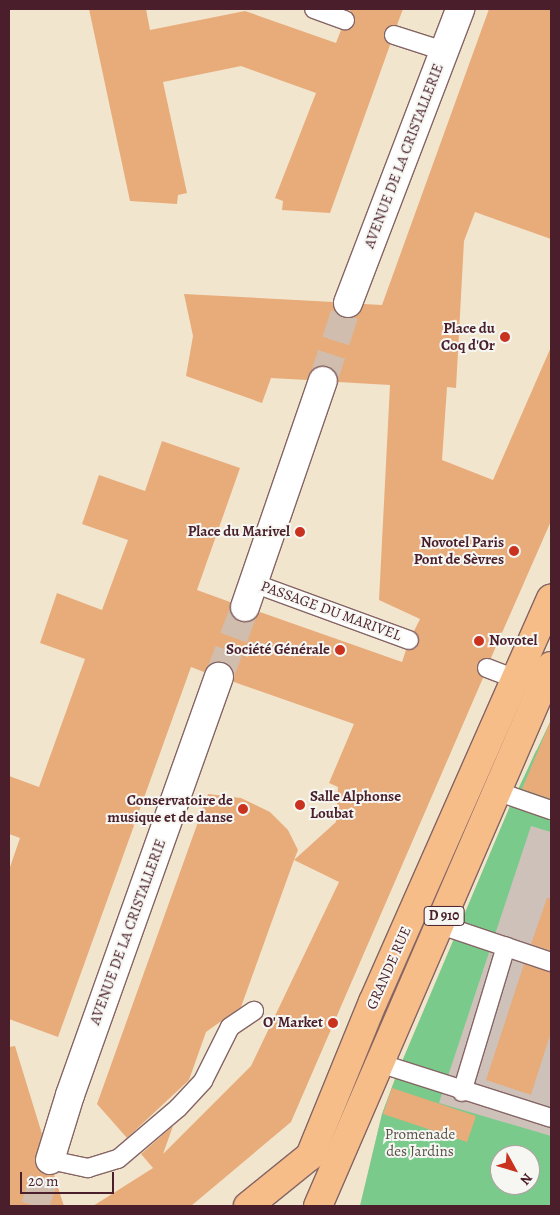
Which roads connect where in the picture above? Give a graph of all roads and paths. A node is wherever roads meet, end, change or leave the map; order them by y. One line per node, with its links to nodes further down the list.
1 (314, 9): 3 (lane)
2 (460, 9): 5 (street, AVENUE DE LA CRISTALLERIE)
3 (345, 20)
4 (394, 35): 5 (lane)
5 (444, 51): 6 (street, AVENUE DE LA CRISTALLERIE)
6 (348, 303)
7 (323, 381): 8 (street)
8 (249, 595): 10 (lane, PASSAGE DU MARIVEL)
9 (551, 598): 14 (main road, GRANDE RUE / D 910)
10 (409, 640)
11 (551, 666): 15 (main road, GRANDE RUE / D 910)
12 (487, 668): 14 (lane)
13 (220, 677): 26 (street, AVENUE DE LA CRISTALLERIE)
14 (516, 679): 25 (main road, GRANDE RUE / D 910)
15 (496, 791): 16 (lane); 17 (main road, GRANDE RUE / D 910)
16 (551, 810)
17 (441, 924): 18 (lane); 20 (main road, GRANDE RUE / D 910)
18 (506, 946): 19 (lane); 23 (lane)
19 (551, 962)
20 (419, 978): 22 (main road, GRANDE RUE / D 910); 25 (main road)
21 (254, 1011): 26 (lane)
22 (382, 1064): 23 (lane); 27 (main road, GRANDE RUE / D 910)
23 (462, 1092): 24 (lane)
24 (551, 1118)
25 (310, 1156): 28 (main road, GRANDE RUE / D 910)
26 (50, 1160)
27 (338, 1167): 29 (main road); 30 (main road, D 910)
28 (248, 1206)
29 (318, 1206)
30 (329, 1206)

